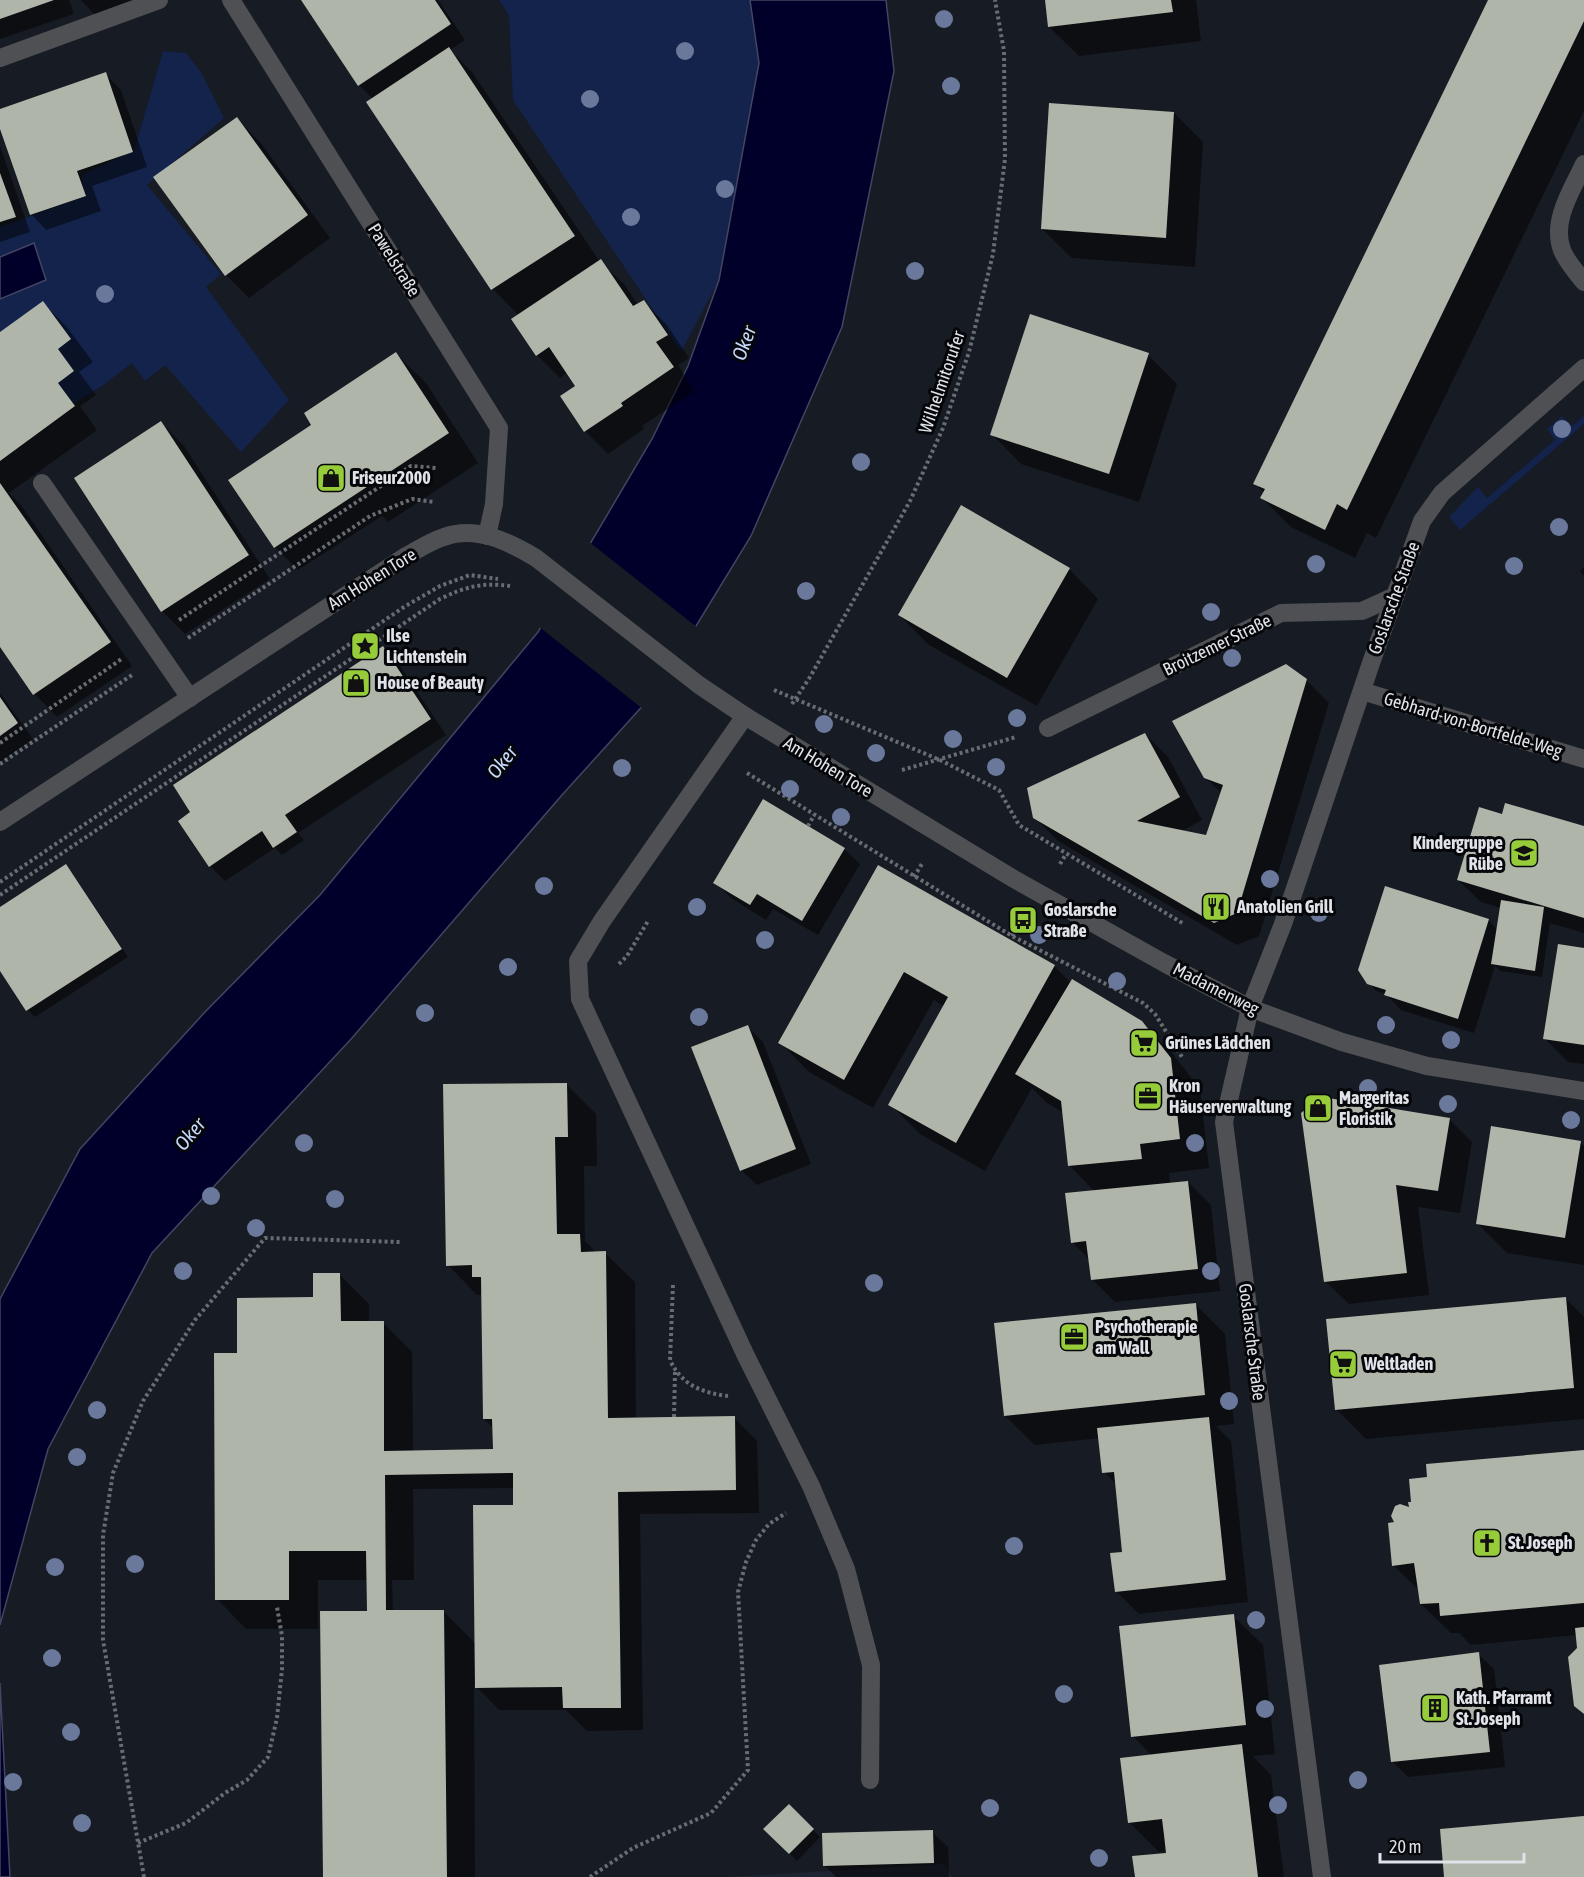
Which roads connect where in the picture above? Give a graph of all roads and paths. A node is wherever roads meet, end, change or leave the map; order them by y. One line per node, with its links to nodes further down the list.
1 (159, 0): 4 (street)
2 (231, 0): 11 (street, Pawelstraße)
3 (995, 0): 18 (path, Wilhelmitorufer)
4 (0, 58)
5 (1584, 164): 6 (street)
6 (1584, 282)
7 (1584, 368): 12 (street, Goslarsche Straße)
8 (436, 468): 13 (path)
9 (42, 483): 13 (street)
10 (435, 502): 14 (path)
11 (487, 536): 17 (street, Am Hohen Tore); 19 (street, Am Hohen Tore)
12 (1395, 596): 16 (street, Goslarsche Straße); 20 (street, Broitzemer Straße)
13 (150, 640): 14 (street); 22 (path)
14 (161, 656): 17 (street); 25 (path)
15 (765, 687): 18 (path)
16 (1362, 691): 23 (street, Gebhard-von-Bortfelde-Weg); 41 (street, Goslarsche Straße)
17 (190, 698): 30 (street, Am Hohen Tore)
18 (796, 699): 21 (path, Wilhelmitorufer); 24 (path)
19 (745, 716): 21 (street, Am Hohen Tore); 47 (street)
20 (1048, 728): 24 (path)
21 (771, 732): 28 (street, Am Hohen Tore)
22 (0, 743)
23 (1584, 759)
24 (940, 760): 27 (path); 32 (path)
25 (0, 764)
26 (742, 770): 29 (path)
27 (901, 770)
28 (882, 800): 41 (street, Madamenweg)
29 (814, 815): 31 (path); 35 (path)
30 (0, 822)
31 (808, 826)
32 (1066, 854): 34 (path); 39 (path)
33 (923, 862): 35 (path)
34 (1060, 864)
35 (914, 877): 40 (path)
36 (0, 882): 37 (path)
37 (0, 895)
38 (1023, 920): 40 (path)
39 (1184, 924)
40 (1012, 936): 42 (path)
41 (1250, 1008): 43 (street, Madamenweg); 53 (street, Goslarsche Straße)
42 (1182, 1057)
43 (1584, 1091)
44 (400, 1242): 50 (path)
45 (675, 1371): 46 (path)
46 (675, 1417)
47 (811, 1486): 49 (street); 52 (path)
48 (277, 1607): 50 (path)
49 (870, 1780)
50 (138, 1843): 51 (path)
51 (144, 1877)
52 (590, 1877)
53 (1322, 1877)

